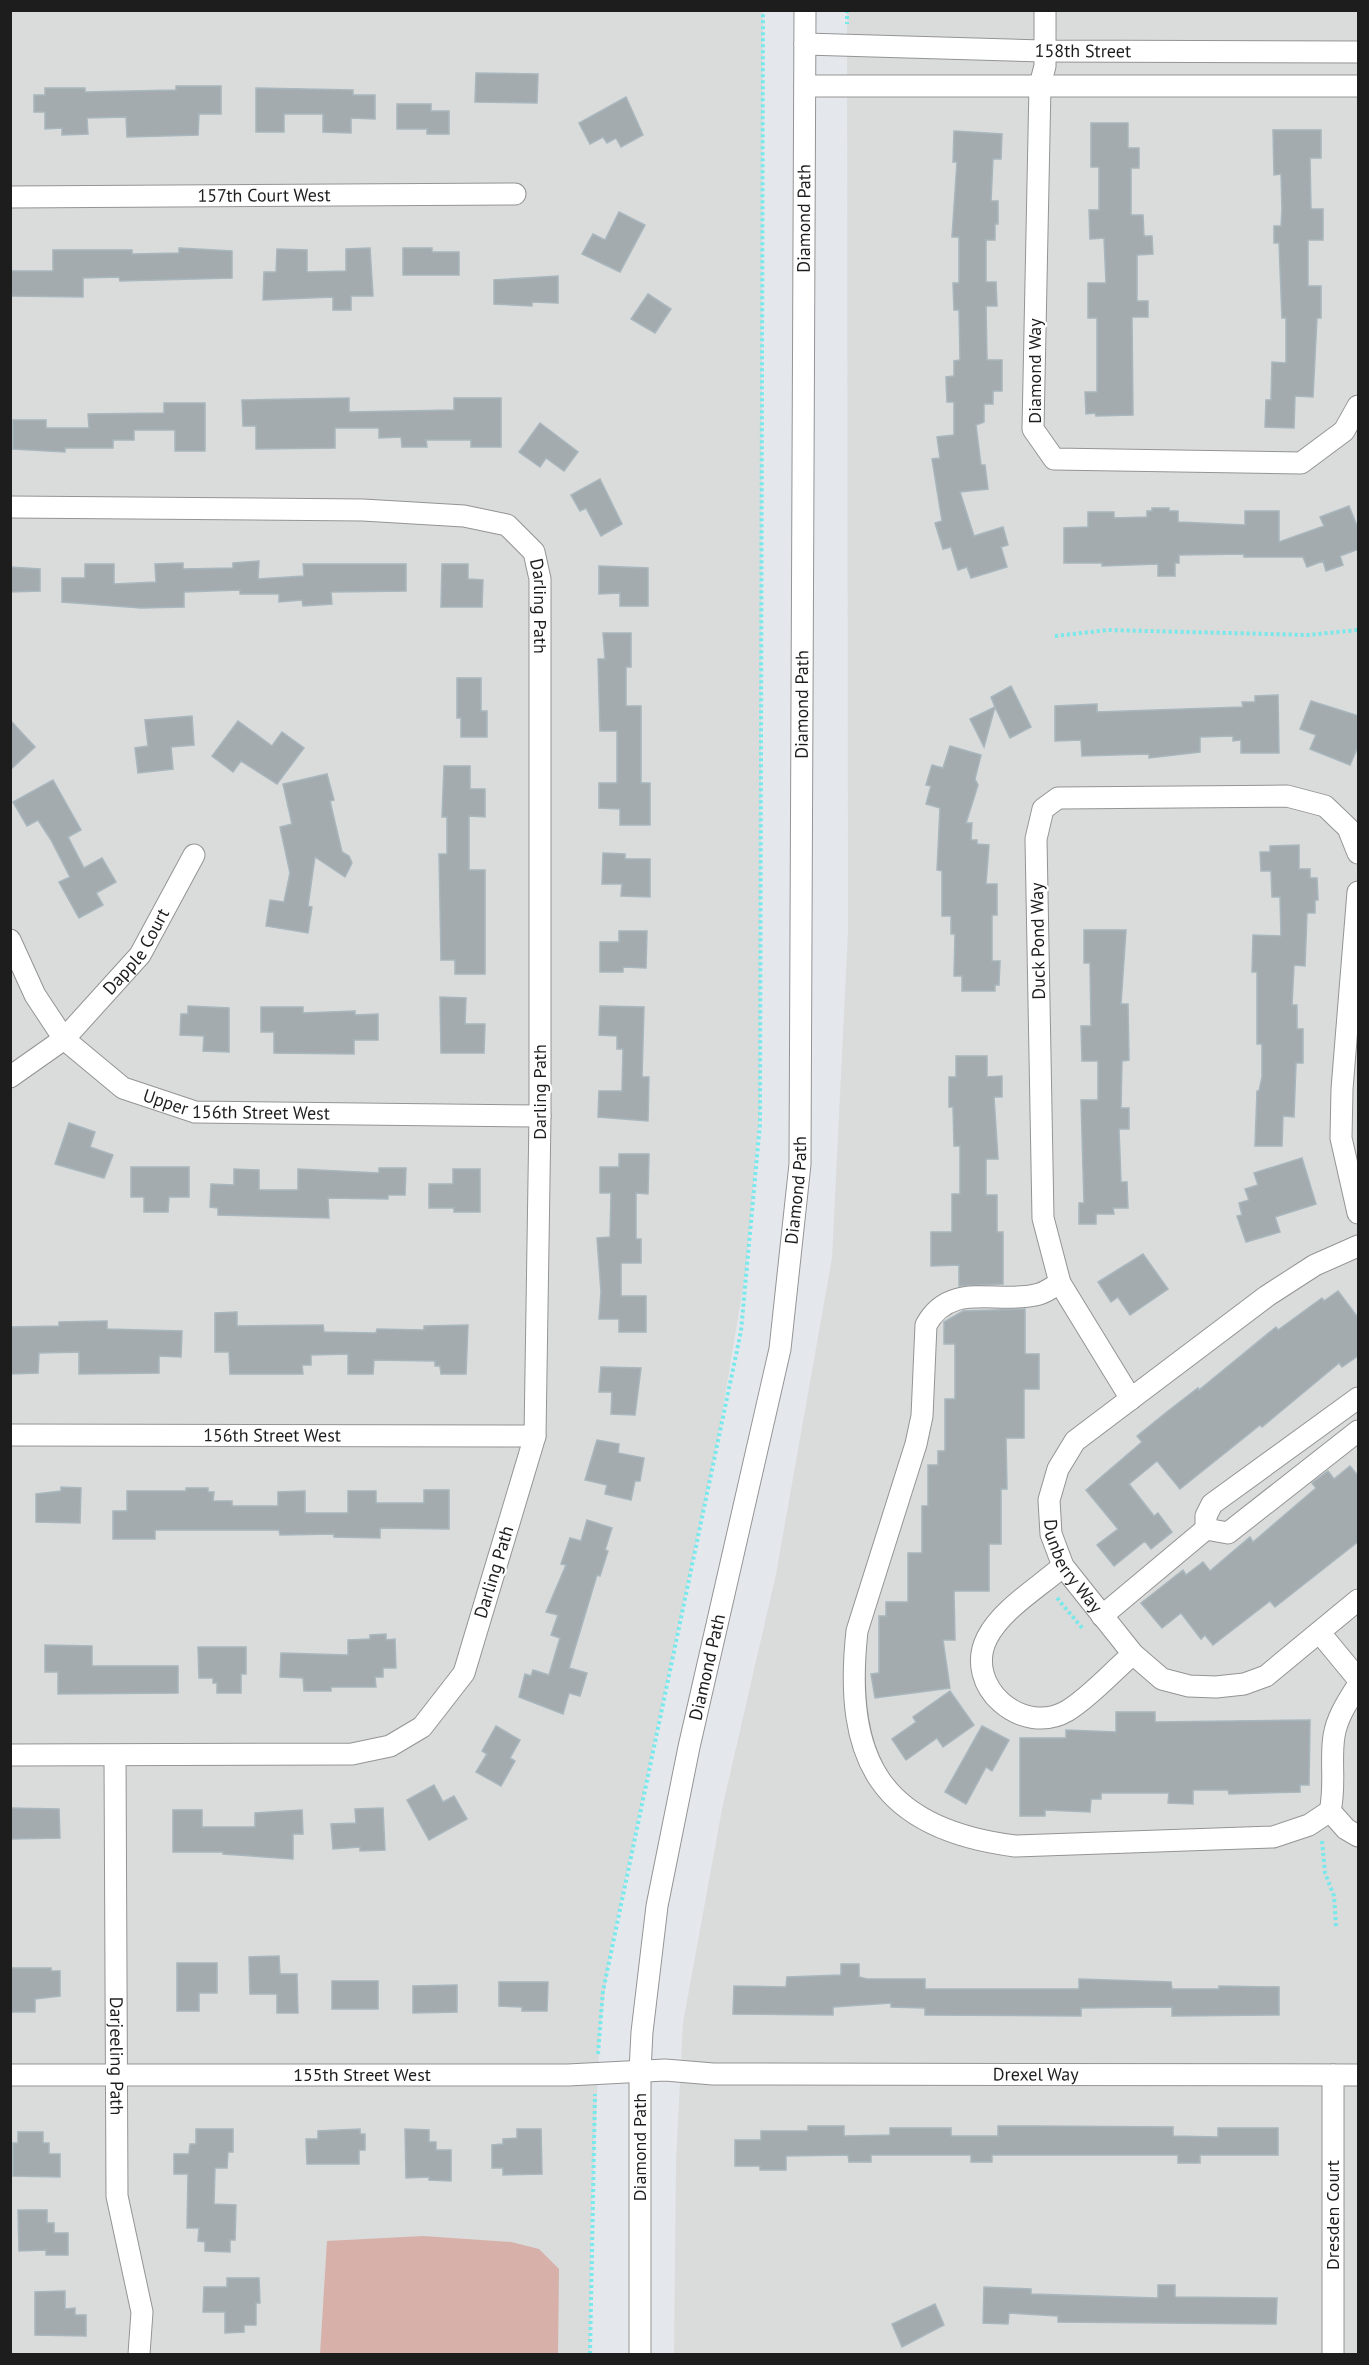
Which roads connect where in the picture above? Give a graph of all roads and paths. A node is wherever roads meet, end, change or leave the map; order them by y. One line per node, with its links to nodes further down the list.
1 (763, 10): 50 (path)
2 (805, 10): 6 (street, Diamond Path)
3 (848, 10): 5 (path)
4 (1045, 10): 7 (street)
5 (848, 24)
6 (805, 44): 7 (street, 158th Street); 10 (street, Diamond Path)
7 (1044, 51): 8 (street, 158th Street); 9 (street)
8 (1359, 52)
9 (1040, 85): 10 (street, 158th Street); 11 (street, 158th Street); 14 (street, Diamond Way)
10 (805, 86): 49 (street, Diamond Path)
11 (1359, 86)
12 (515, 194): 13 (street, 157th Court West)
13 (10, 197)
14 (1359, 406)
15 (10, 507): 25 (street, Darling Path)
16 (1359, 630): 17 (path)
17 (1055, 636)
18 (1359, 853): 28 (street, Duck Pond Way)
19 (194, 855): 22 (street, Dapple Court)
20 (1359, 892): 23 (street)
21 (10, 940): 22 (street, Upper 156th Street West)
22 (63, 1039): 24 (street, Dapple Court); 25 (street, Upper 156th Street West)
23 (1353, 1042): 26 (street)
24 (10, 1077)
25 (540, 1116): 33 (street, Darling Path)
26 (1359, 1213)
27 (1359, 1246): 30 (street, Dunberry Way)
28 (1060, 1282): 30 (street, Duck Pond Way); 46 (street)
29 (1359, 1398): 34 (street)
30 (1131, 1399): 35 (street, Dunberry Way)
31 (1359, 1431): 34 (street)
32 (10, 1436): 33 (street, 156th Street West)
33 (535, 1436): 45 (street, Darling Path)
34 (1206, 1529): 38 (street)
35 (1063, 1566): 36 (street); 38 (street, Dunberry Way)
36 (1044, 1582): 40 (path); 41 (street)
37 (1359, 1600): 39 (street, Dunberry Way)
38 (1102, 1616): 41 (street, Dunberry Way)
39 (1320, 1633): 41 (street, Dunberry Way); 42 (street)
40 (1088, 1634)
41 (1133, 1654)
42 (1359, 1679)
43 (1359, 1685): 46 (street)
44 (10, 1755): 45 (street, Darling Path)
45 (115, 1756): 55 (street, Darjeeling Path)
46 (1325, 1815): 47 (street); 48 (path)
47 (1359, 1836)
48 (1336, 1927)
49 (640, 2071): 50 (street, 155th Street West); 51 (street, 155th Street West); 58 (street, Diamond Path)
50 (596, 2073): 55 (street, 155th Street West); 57 (path)
51 (713, 2074): 52 (street, Drexel Way)
52 (1333, 2074): 54 (street, Drexel Way); 59 (street, Dresden Court)
53 (10, 2075): 55 (street, 155th Street West)
54 (1359, 2075)
55 (115, 2076): 56 (street, Darjeeling Path)
56 (139, 2355)
57 (590, 2355)
58 (640, 2355)
59 (1333, 2355)

